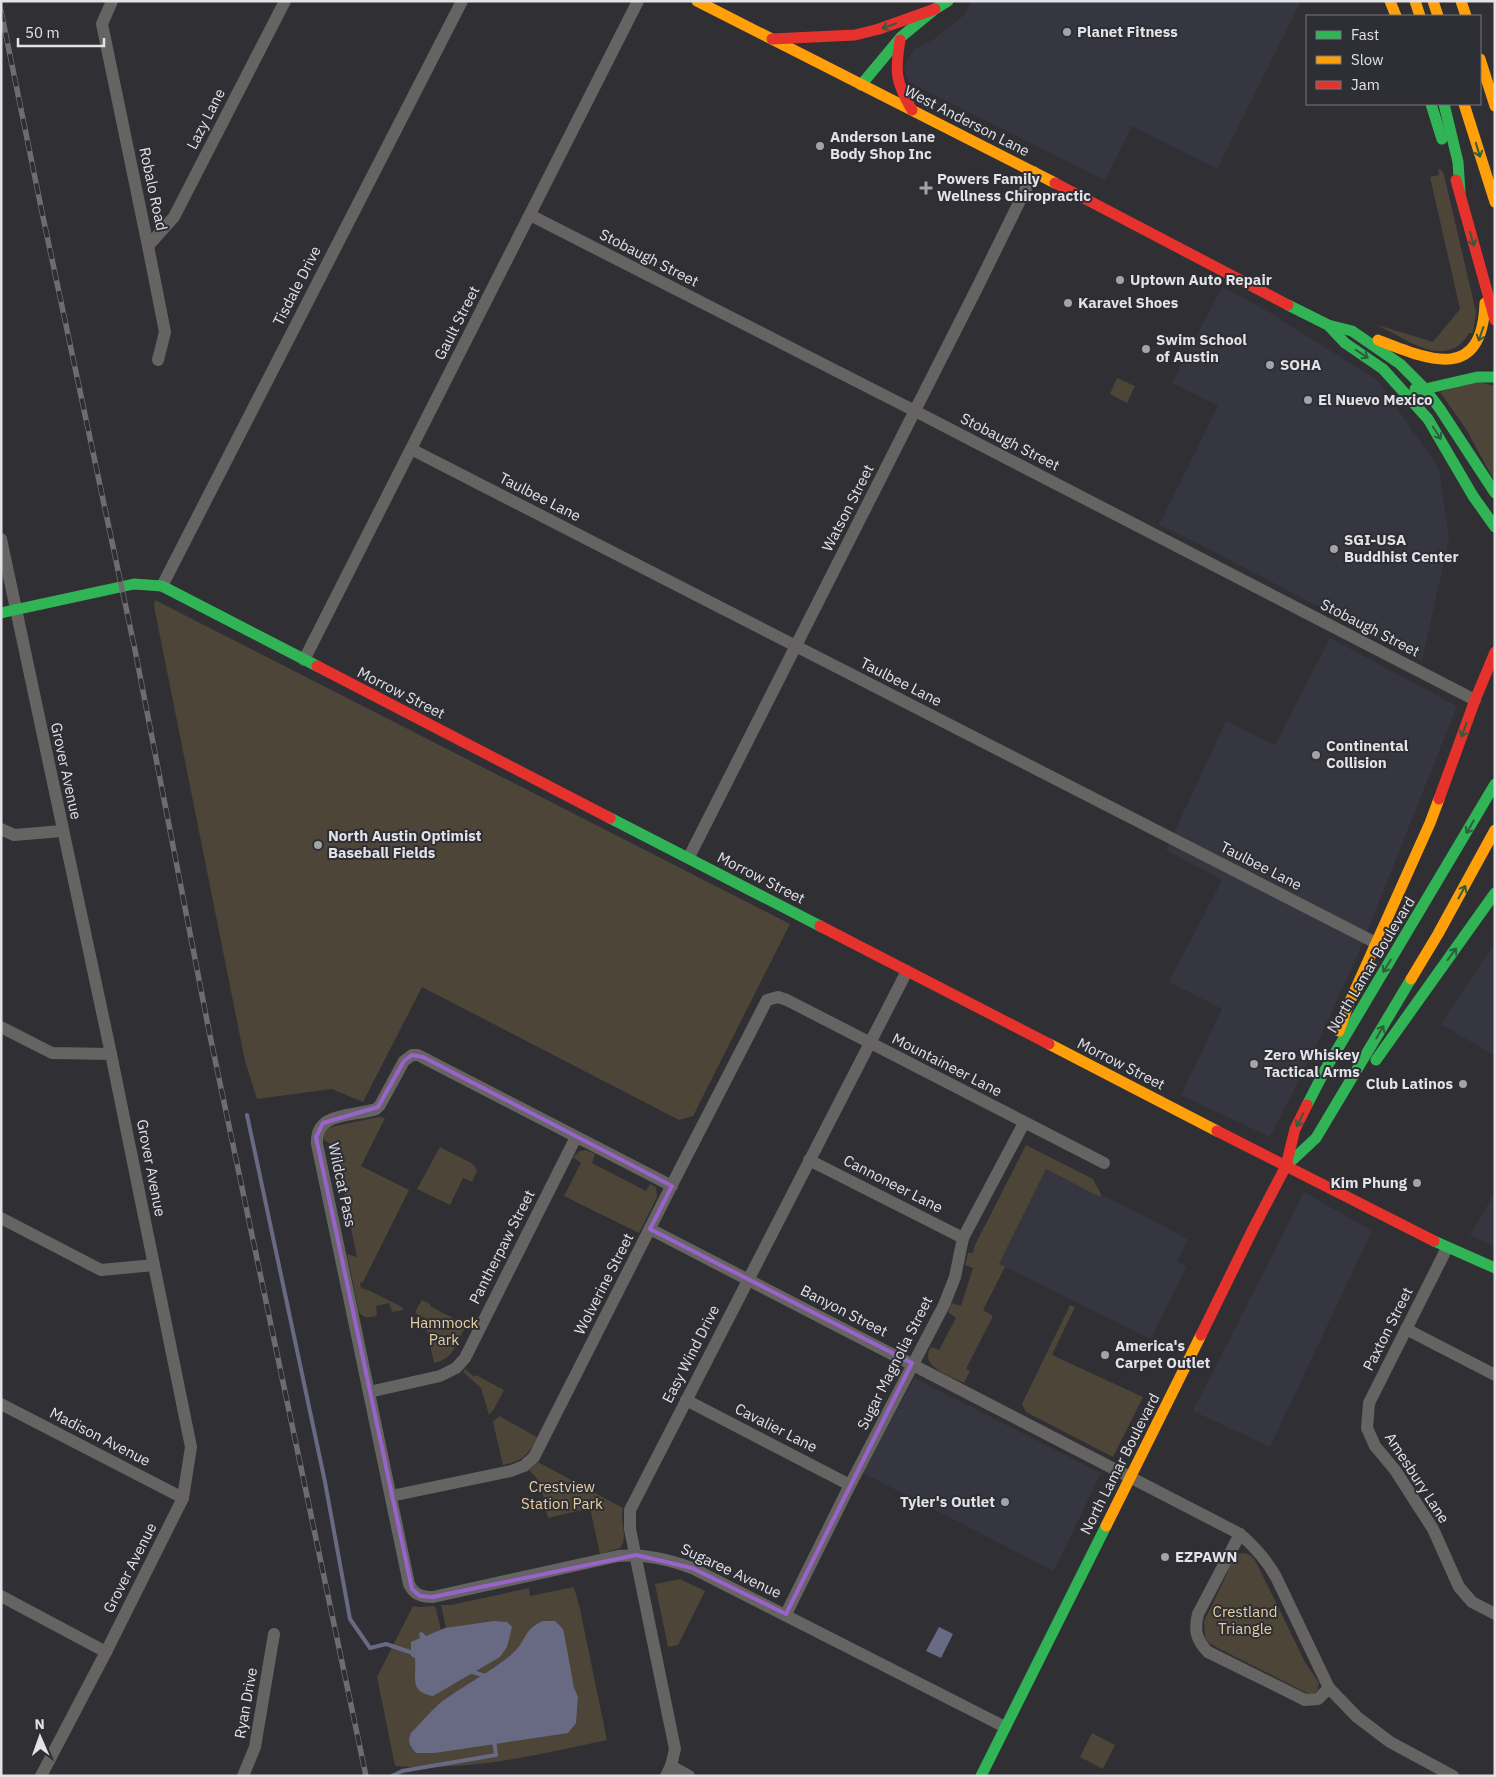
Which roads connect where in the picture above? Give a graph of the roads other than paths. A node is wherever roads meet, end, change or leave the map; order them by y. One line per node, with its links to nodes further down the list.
1 (112, 1): 29 (street, Robalo Road)
2 (285, 1): 29 (street, Lazy Lane)
3 (462, 1): 43 (street, Tisdale Drive)
4 (638, 1): 28 (street, Gault Street)
5 (697, 1): 17 (main road, West Anderson Lane)
6 (948, 1): 11 (main road)
7 (1390, 1): 12 (main road)
8 (1415, 1): 13 (main road)
9 (1433, 1): 14 (main road)
10 (1461, 1): 15 (main road)
11 (935, 9): 16 (main road); 17 (main road, one-way to 17)
12 (1396, 15)
13 (1420, 15)
14 (1438, 15)
15 (1466, 15)
16 (901, 37): 19 (main road); 24 (main road)
17 (770, 39): 19 (main road, West Anderson Lane)
18 (1481, 62): 23 (main road)
19 (861, 85): 24 (main road, West Anderson Lane)
20 (1431, 105): 26 (main road)
21 (1444, 105): 26 (main road)
22 (1464, 105): 27 (main road, one-way to 27)
23 (1495, 106)
24 (912, 110): 25 (main road, West Anderson Lane)
25 (1034, 172): 32 (main road, West Anderson Lane); 38 (street, Watson Street)
26 (1460, 192): 30 (main road, one-way to 30)
27 (1495, 202)
28 (530, 215): 38 (street, Stobaugh Street); 39 (street, Gault Street)
29 (148, 246): 34 (street, Robalo Road)
30 (1485, 285): 31 (main road); 33 (main road, one-way to 33)
31 (1495, 320)
32 (1328, 325): 33 (main road, West Anderson Lane); 36 (main road, West Anderson Lane, one-way to 36)
33 (1352, 331): 37 (main road, West Anderson Lane)
34 (158, 360)
35 (1495, 377): 37 (main road)
36 (1396, 381): 37 (main road); 41 (main road, one-way to 41)
37 (1425, 389): 40 (main road, West Anderson Lane)
38 (915, 411): 46 (street, Watson Street); 49 (street, Stobaugh Street)
39 (411, 449): 46 (street, Taulbee Lane); 48 (street, Gault Street)
40 (1495, 493)
41 (1495, 527)
42 (1, 540): 44 (street, Grover Avenue)
43 (162, 586): 44 (main road, Morrow Street); 48 (main road, Morrow Street)
44 (16, 611): 45 (main road, Morrow Street); 53 (street, Grover Avenue)
45 (1, 613)
46 (796, 647): 54 (street, Watson Street); 56 (street, Taulbee Lane)
47 (1495, 652): 49 (main road)
48 (304, 660): 54 (main road, Morrow Street)
49 (1475, 700): 56 (main road, one-way to 56)
50 (1495, 784): 62 (main road, North Lamar Boulevard, one-way to 62)
51 (1, 828): 53 (street)
52 (1495, 830): 63 (main road, North Lamar Boulevard, one-way to 52)
53 (62, 831): 61 (street, Grover Avenue)
54 (689, 858): 57 (main road, Morrow Street)
55 (1495, 894): 63 (main road, one-way to 55)
56 (1376, 943): 62 (main road)
57 (907, 970): 60 (street, Easy Wind Drive); 68 (main road, Morrow Street)
58 (775, 997): 60 (street, Mountaineer Lane); 69 (street, Wolverine Street)
59 (1, 1027): 61 (street)
60 (870, 1043): 64 (street, Mountaineer Lane); 66 (street, Easy Wind Drive)
61 (111, 1054): 74 (street, Grover Avenue)
62 (1325, 1070): 68 (main road, North Lamar Boulevard, one-way to 68)
63 (1337, 1104): 68 (main road, North Lamar Boulevard)
64 (1024, 1122): 67 (street, Mountaineer Lane); 72 (street, Sugar Magnolia Street)
65 (576, 1137): 69 (street, Wildcat Pass); 80 (street, Pantherpaw Street); 80 (street, Wildcat Pass)
66 (809, 1160): 72 (street, Cannoneer Lane); 76 (street, Easy Wind Drive)
67 (1104, 1163)
68 (1286, 1166): 73 (main road, Morrow Street); 84 (main road, North Lamar Boulevard)
69 (672, 1186): 71 (street, Wolverine Street)
70 (1, 1218): 74 (street)
71 (650, 1229): 76 (street, Banyon Street); 86 (street, Wolverine Street)
72 (963, 1238): 78 (street, Sugar Magnolia Street)
73 (1447, 1248): 75 (main road, Morrow Street); 77 (street, Paxton Street)
74 (154, 1265): 87 (street, Grover Avenue)
75 (1495, 1268)
76 (747, 1280): 78 (street, Banyon Street); 81 (street, Easy Wind Drive)
77 (1406, 1329): 79 (street); 83 (street, Paxton Street)
78 (912, 1364): 84 (street, Banyon Street); 85 (street, Sugar Magnolia Street)
79 (1495, 1375)
80 (369, 1392): 86 (street, Wildcat Pass)
81 (686, 1400): 85 (street, Cavalier Lane); 89 (street, Easy Wind Drive)
82 (1, 1404): 87 (street, Madison Avenue)
83 (1368, 1428): 93 (street, Amesbury Lane)
84 (1131, 1476): 88 (street, Banyon Street); 97 (main road, North Lamar Boulevard)
85 (850, 1485): 92 (street, Sugar Magnolia Street)
86 (391, 1496): 91 (street, Wildcat Pass)
87 (183, 1498): 95 (street, Grover Avenue)
88 (1240, 1534): 96 (street, Banyon Street); 96 (street)
89 (636, 1555): 91 (street, Sugaree Avenue); 92 (street, Sugaree Avenue); 98 (street, Easy Wind Drive)
90 (1, 1596): 95 (street)
91 (420, 1596)
92 (786, 1614): 97 (street, Sugaree Avenue)
93 (1495, 1614)
94 (274, 1634): 100 (street, Ryan Drive)
95 (106, 1652): 99 (street, Grover Avenue)
96 (1329, 1688): 103 (street, Banyon Street)
97 (1005, 1727): 102 (main road, North Lamar Boulevard)
98 (669, 1771): 101 (street)
99 (41, 1776)
100 (243, 1776)
101 (690, 1776)
102 (981, 1776)
103 (1454, 1776)

